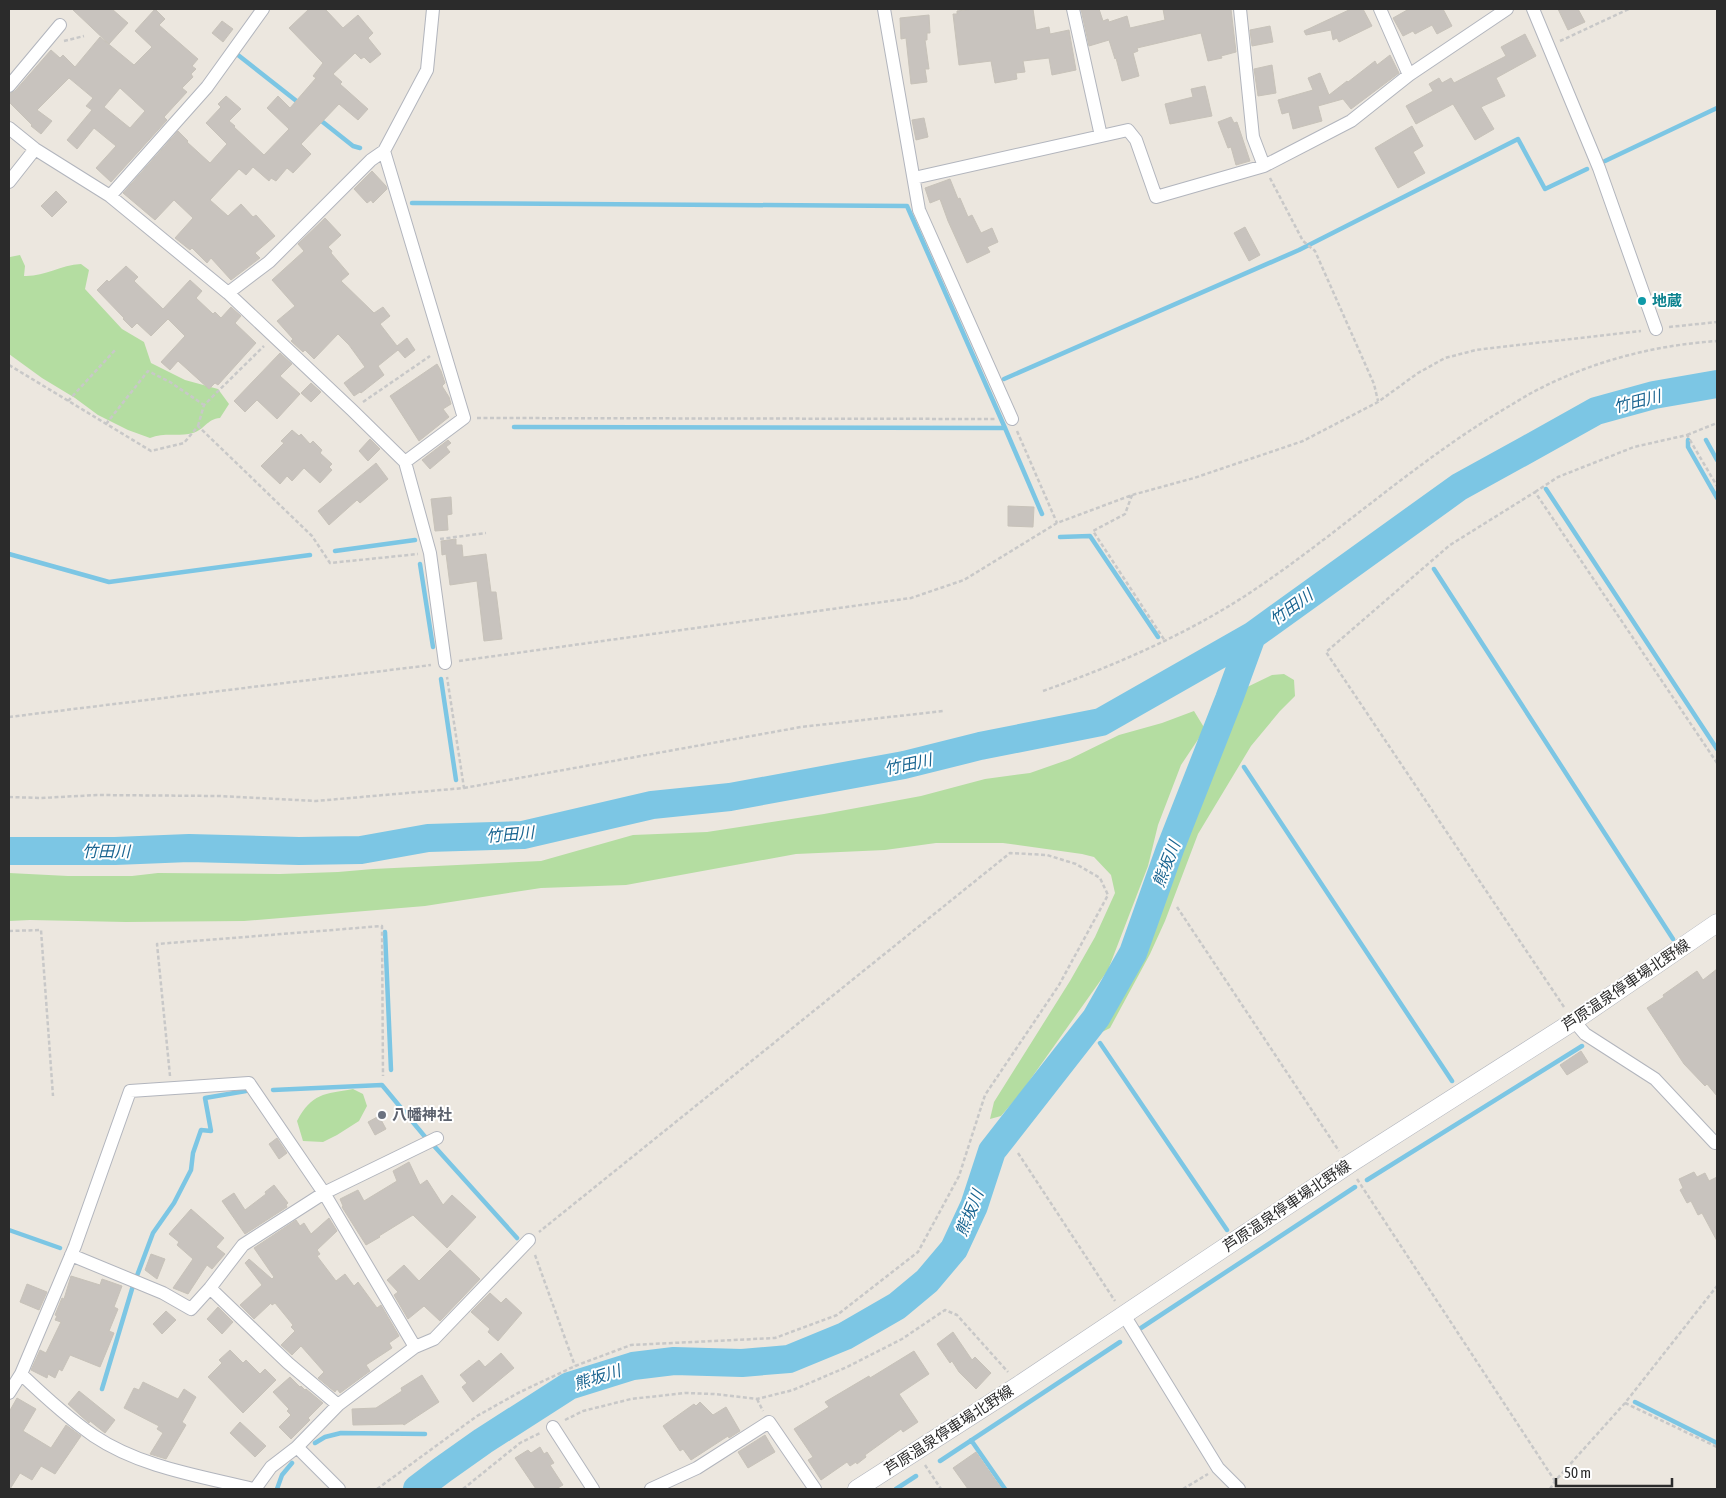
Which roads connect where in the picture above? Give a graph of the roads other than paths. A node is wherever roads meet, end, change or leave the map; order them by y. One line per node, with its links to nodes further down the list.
1 (263, 9): 19 (street)
2 (434, 9): 15 (street)
3 (884, 9): 17 (street)
4 (1073, 9): 13 (street)
5 (1240, 9): 16 (street)
6 (1380, 9): 10 (street)
7 (1507, 9): 10 (street)
8 (1533, 9): 21 (street)
9 (60, 25): 11 (street)
10 (1409, 75): 16 (street)
11 (9, 86)
12 (9, 128): 14 (street)
13 (1101, 136): 16 (street); 17 (street)
14 (35, 149): 18 (street); 19 (street)
15 (384, 151): 20 (street); 23 (street)
16 (1264, 166)
17 (914, 178): 22 (street)
18 (9, 182)
19 (110, 196): 20 (street)
20 (228, 293): 23 (street)
21 (1656, 329)
22 (1012, 419)
23 (404, 462): 24 (street)
24 (445, 663)
25 (1717, 923): 26 (main road, 芦原温泉停車場北野線)
26 (1574, 1021): 28 (street); 33 (main road, 芦原温泉停車場北野線)
27 (437, 1138): 29 (street)
28 (1717, 1141)
29 (324, 1192): 31 (street); 32 (street); 34 (street)
30 (529, 1240): 34 (street)
31 (71, 1255): 32 (street); 35 (street)
32 (210, 1288): 37 (street)
33 (1124, 1315): 45 (main road, 芦原温泉停車場北野線); 46 (street)
34 (415, 1347): 37 (street)
35 (21, 1374): 36 (street); 40 (street)
36 (9, 1393)
37 (338, 1405): 39 (street)
38 (553, 1427): 42 (street)
39 (297, 1447): 40 (street); 41 (street)
40 (254, 1489)
41 (339, 1489)
42 (593, 1489)
43 (651, 1489): 44 (street)
44 (815, 1489)
45 (857, 1489)
46 (1239, 1489)

